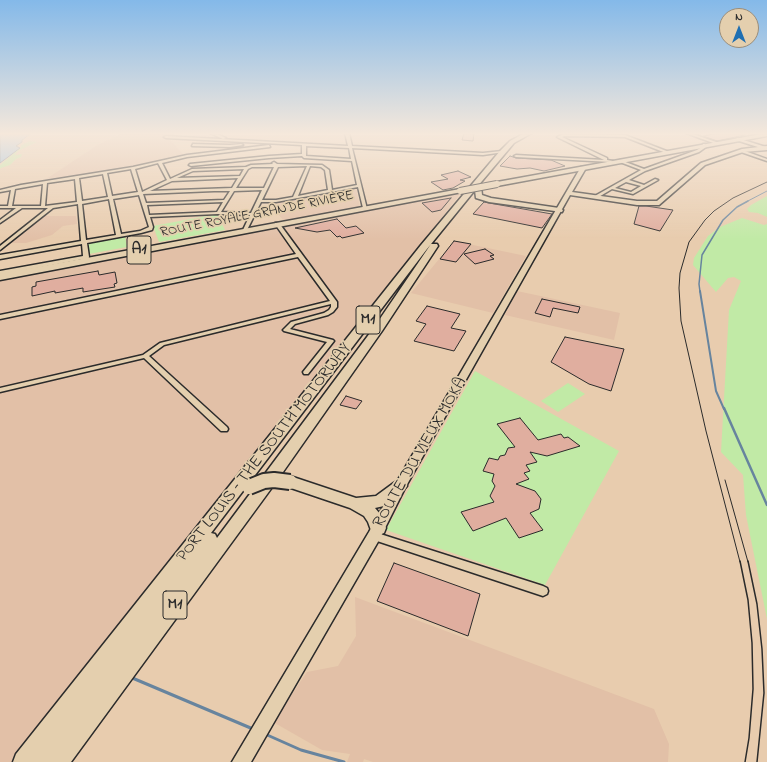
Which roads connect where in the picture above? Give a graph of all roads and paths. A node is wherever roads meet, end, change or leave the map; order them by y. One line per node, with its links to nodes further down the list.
1 (133, 168): 39 (street)
2 (583, 168): 26 (main road, ROUTE DU VIEUX MOKA)
3 (130, 169): 21 (street)
4 (163, 169): 25 (street)
5 (225, 169): 6 (street); 18 (street)
6 (229, 169)
7 (249, 169): 24 (street)
8 (275, 169): 35 (street)
9 (307, 169): 43 (street)
10 (325, 169): 38 (street)
11 (355, 169): 30 (street)
12 (488, 169): 79 (highway, PORT LOUIS – THE SOUTH MOTORWAY / M1)
13 (496, 169): 36 (highway, PORT LOUIS – THE SOUTH MOTORWAY / M1)
14 (580, 169): 19 (main road, ROUTE ROYALE GRANDE RIVIÈRE / A1)
15 (640, 169): 20 (street)
16 (648, 169): 20 (street)
17 (698, 169): 41 (main road)
18 (192, 170): 25 (street)
19 (572, 170): 22 (main road, ROUTE ROYALE GRANDE RIVIÈRE / A1); 26 (main road)
20 (644, 170): 27 (street)
21 (105, 174): 23 (street); 42 (street)
22 (552, 174): 26 (main road); 53 (main road, ROUTE ROYALE GRANDE RIVIÈRE / A1, bridge)
23 (77, 178): 29 (street); 46 (street)
24 (241, 178): 25 (street); 34 (street)
25 (170, 180): 39 (street)
26 (575, 180): 40 (main road, ROUTE DU VIEUX MOKA)
27 (625, 180): 31 (street); 33 (street)
28 (656, 180): 31 (street)
29 (45, 183): 32 (street); 51 (street)
30 (360, 186): 38 (street); 53 (street)
31 (644, 186): 33 (street)
32 (13, 188): 37 (street); 49 (street)
33 (611, 188): 41 (street)
34 (234, 189): 35 (street); 39 (street); 44 (street)
35 (266, 189): 45 (street)
36 (478, 189): 54 (highway); 81 (highway, PORT LOUIS – THE SOUTH MOTORWAY / M1)
37 (0, 192)
38 (330, 192): 43 (street)
39 (141, 193): 42 (street); 47 (street)
40 (569, 193): 41 (main road); 54 (main road, ROUTE DU VIEUX MOKA)
41 (595, 196)
42 (110, 198): 46 (street); 61 (street)
43 (295, 198): 45 (street)
44 (226, 201): 47 (street); 55 (street)
45 (260, 201): 56 (street)
46 (78, 203): 52 (street); 62 (street)
47 (144, 204): 57 (street)
48 (0, 207): 49 (street)
49 (10, 207): 50 (street)
50 (21, 207): 51 (street); 58 (street)
51 (43, 207): 52 (street)
52 (52, 207): 63 (street)
53 (365, 208): 59 (main road, ROUTE ROYALE GRANDE RIVIÈRE / A1)
54 (559, 210): 75 (main road, ROUTE DU VIEUX MOKA)
55 (218, 213): 56 (street); 57 (street)
56 (252, 214): 60 (street)
57 (148, 216): 61 (street)
58 (0, 222)
59 (277, 224): 60 (main road, ROUTE ROYALE GRANDE RIVIÈRE / A1); 64 (street)
60 (245, 230): 66 (main road, ROUTE ROYALE GRANDE RIVIÈRE / A1)
61 (119, 236): 62 (street)
62 (84, 242): 65 (street); 66 (street)
63 (0, 248)
64 (298, 255): 69 (street); 70 (street)
65 (0, 257)
66 (86, 259): 67 (street); 68 (main road, ROUTE ROYALE GRANDE RIVIÈRE / A1)
67 (0, 273)
68 (0, 277)
69 (334, 302): 71 (street); 72 (street)
70 (0, 317)
71 (145, 356): 73 (street); 74 (street)
72 (306, 372)
73 (0, 390)
74 (224, 429)
75 (400, 486): 76 (highway); 77 (main road, ROUTE DU VIEUX MOKA)
76 (355, 504): 77 (highway); 80 (highway, bridge)
77 (376, 532): 78 (street); 82 (main road, ROUTE DU VIEUX MOKA)
78 (543, 590)
79 (24, 762)
80 (38, 762)
81 (58, 762)
82 (241, 762)

